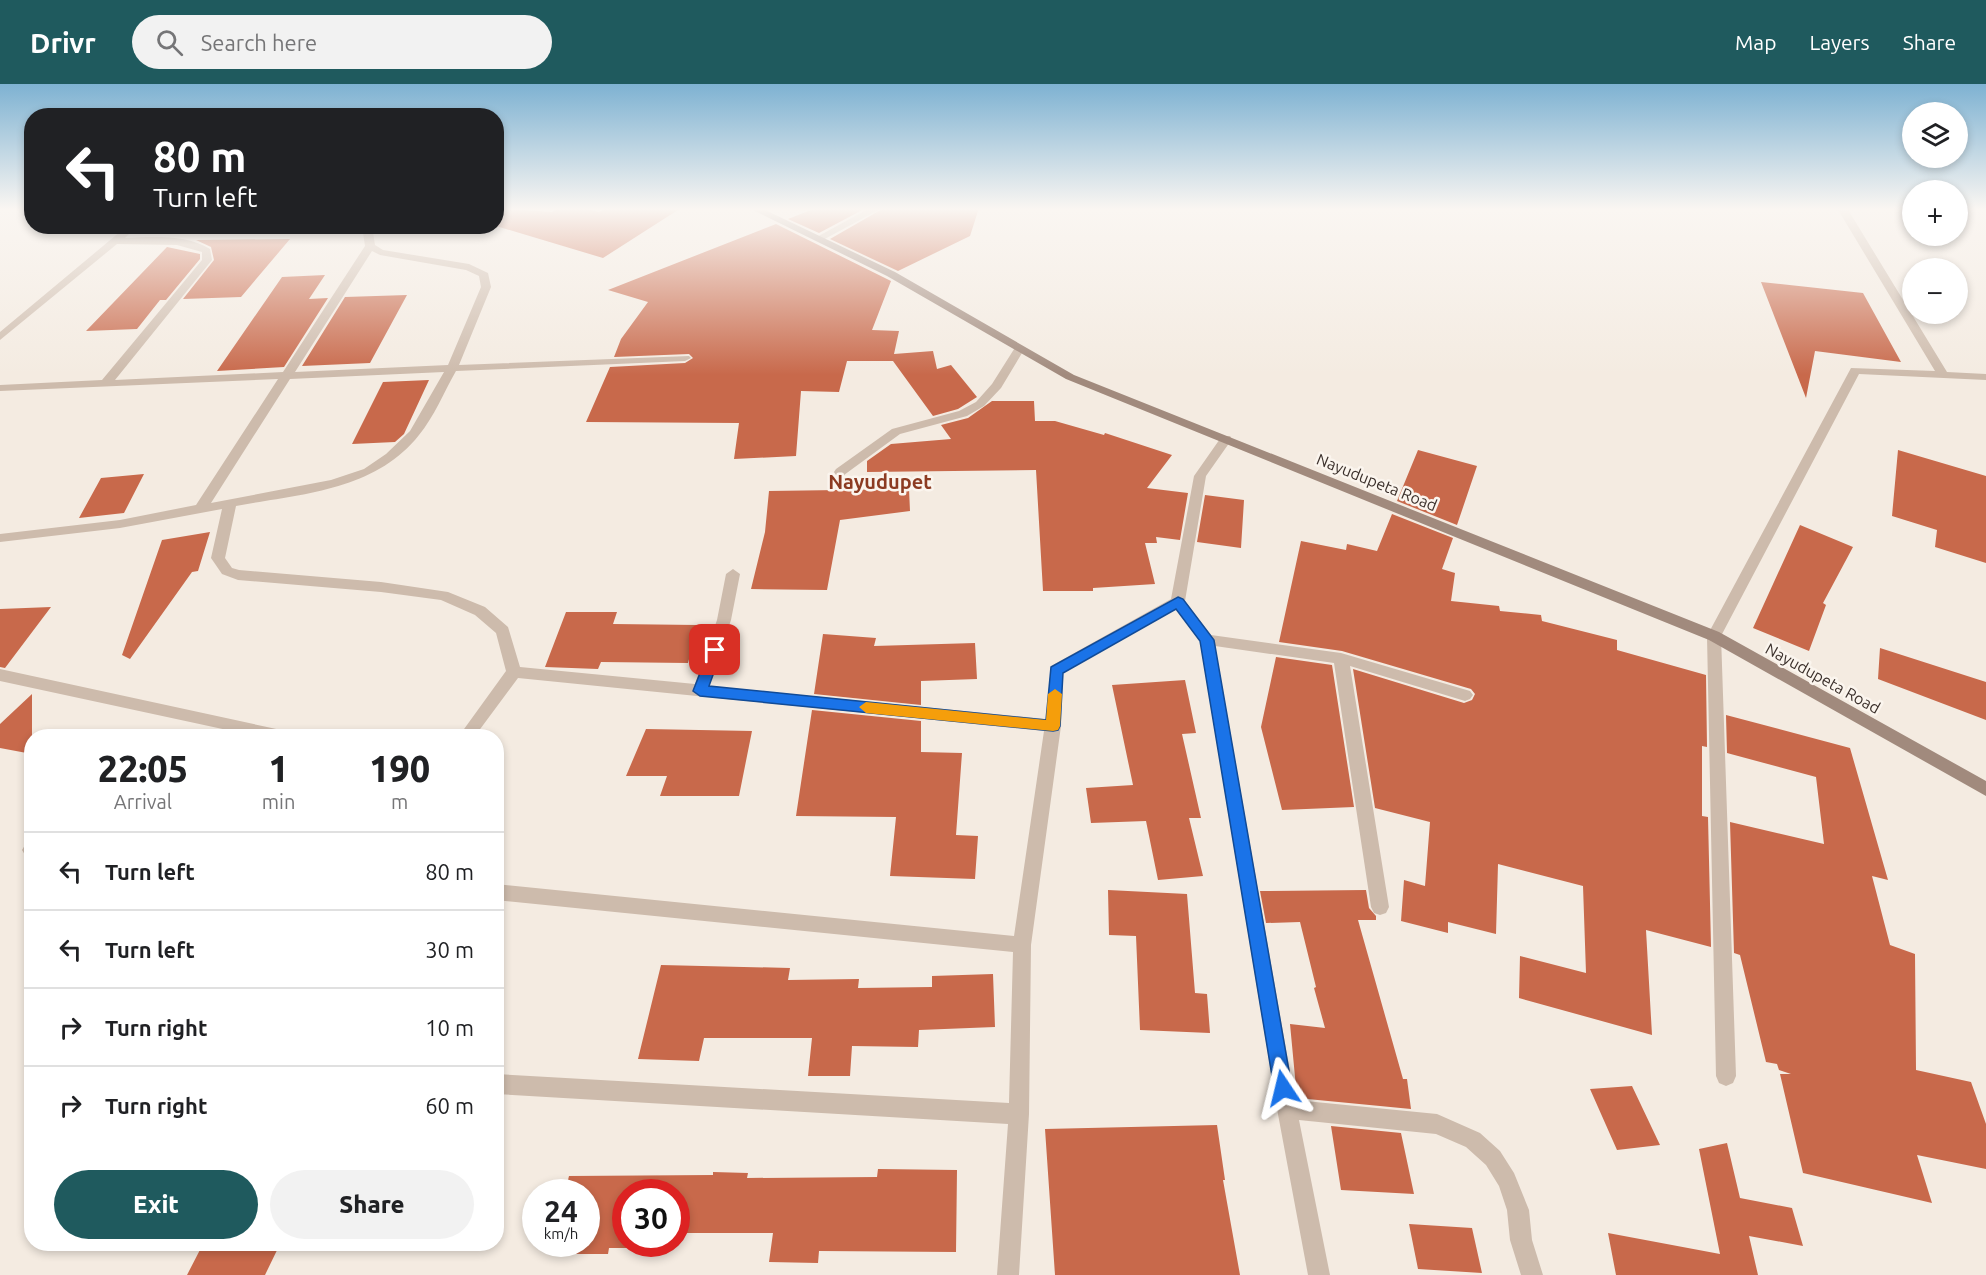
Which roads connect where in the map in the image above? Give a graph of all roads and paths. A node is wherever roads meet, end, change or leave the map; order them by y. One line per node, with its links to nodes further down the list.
1 (89, 264): 7 (street)
2 (204, 264): 14 (street)
3 (359, 264): 12 (street)
4 (449, 264): 10 (street)
5 (870, 264): 8 (street, Nayudupeta Road)
6 (1876, 264): 11 (street)
7 (0, 337)
8 (1020, 348): 16 (street, Nayudupeta Road); 17 (street)
9 (685, 358): 10 (street)
10 (452, 368): 12 (street); 18 (street)
11 (1942, 373): 13 (street); 23 (street)
12 (286, 375): 14 (street); 19 (street)
13 (1986, 377)
14 (106, 383): 15 (street)
15 (0, 388)
16 (1226, 439): 22 (street); 23 (street, Nayudupeta Road)
17 (840, 472)
18 (230, 503): 19 (street); 26 (street)
19 (201, 508): 20 (street)
20 (0, 538)
21 (734, 573): 28 (street)
22 (1178, 602): 24 (street); 30 (street)
23 (1714, 636): 33 (street, Nayudupeta Road); 37 (street)
24 (1207, 640): 25 (street); 39 (street)
25 (1341, 658): 29 (street); 35 (street)
26 (514, 672): 28 (street); 32 (street)
27 (0, 675): 31 (street)
28 (700, 691): 30 (street)
29 (1465, 695)
30 (1053, 726): 36 (street)
31 (249, 729)
32 (472, 729)
33 (1986, 789)
34 (504, 892): 36 (street)
35 (1380, 907)
36 (1022, 945): 40 (street)
37 (1726, 1076)
38 (504, 1084): 40 (street)
39 (1287, 1109): 42 (street); 43 (street)
40 (1019, 1114): 41 (street)
41 (1008, 1275)
42 (1318, 1275)
43 (1532, 1275)

